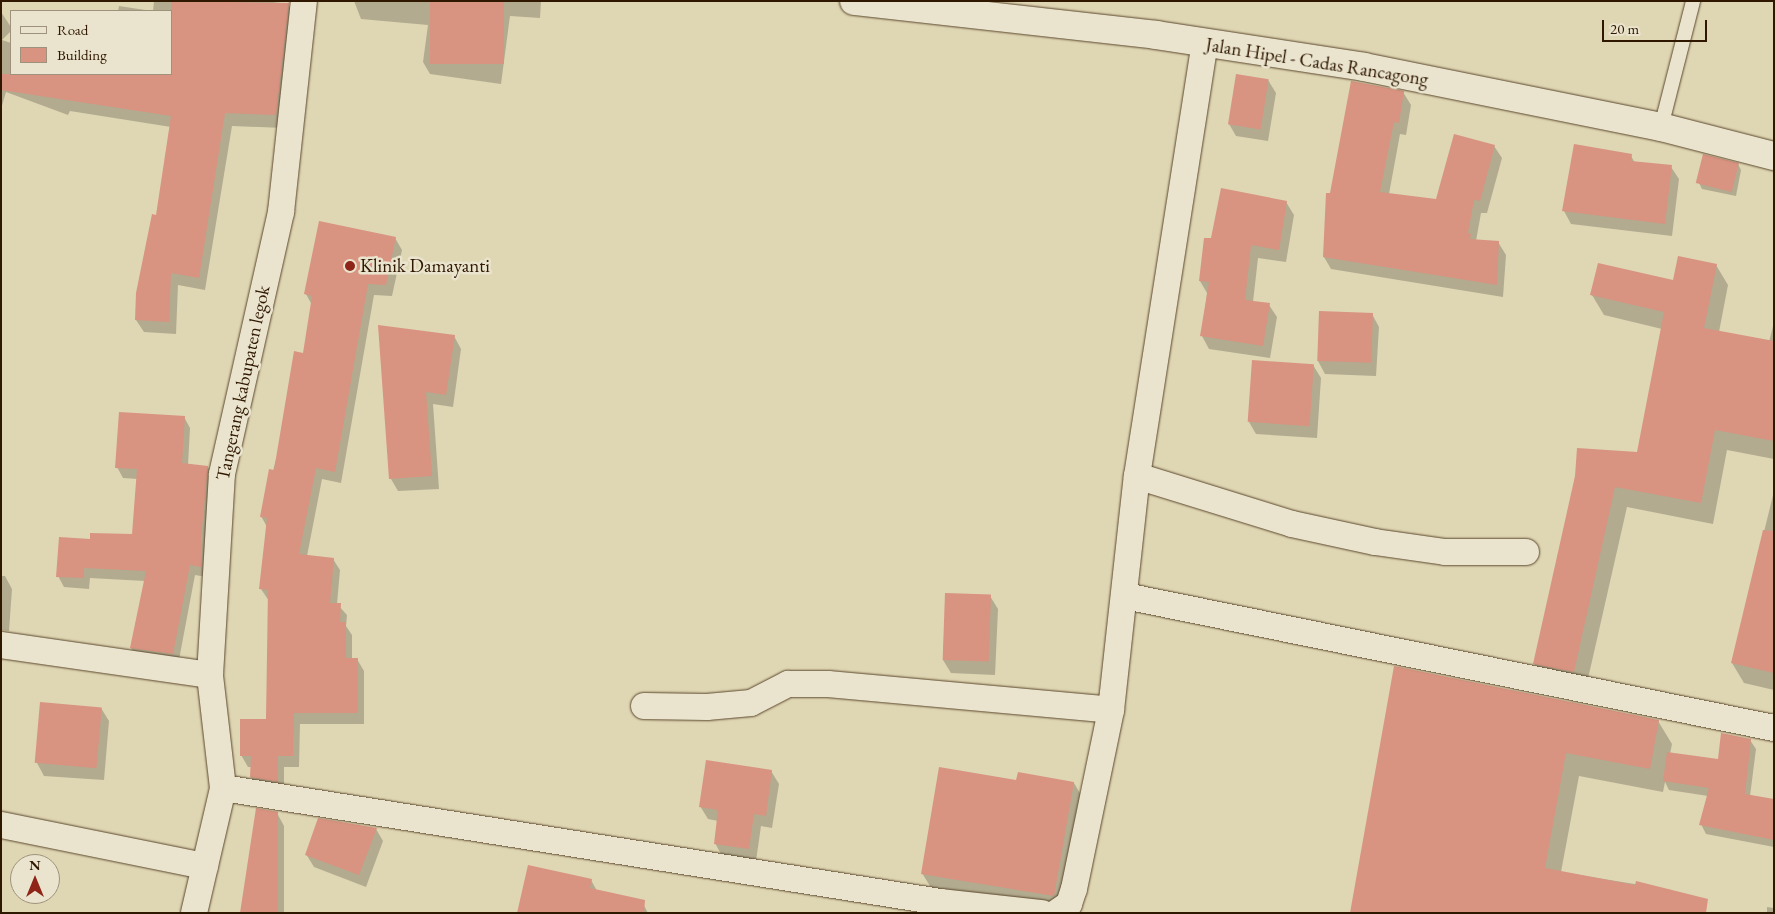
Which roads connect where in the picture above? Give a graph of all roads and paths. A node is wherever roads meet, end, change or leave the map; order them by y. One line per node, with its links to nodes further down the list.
1 (304, 1): 11 (street, Tangerang kabupaten legok)
2 (854, 1): 4 (street, Jalan Hipel - Cadas Rancagong)
3 (1693, 1): 5 (lane)
4 (1205, 44): 5 (street, Jalan Hipel - Cadas Rancagong); 7 (street)
5 (1661, 127): 6 (street, Jalan Hipel - Cadas Rancagong)
6 (1774, 156)
7 (1137, 476): 8 (street); 9 (street)
8 (1526, 552)
9 (1125, 596): 13 (street); 14 (street)
10 (1, 645): 11 (street)
11 (210, 675): 15 (street, Tangerang kabupaten legok)
12 (644, 706): 13 (street)
13 (1111, 710): 20 (street)
14 (1774, 728)
15 (224, 788): 17 (street, Tangerang kabupaten legok); 19 (street)
16 (1, 824): 17 (street)
17 (205, 866): 18 (street, Tangerang kabupaten legok)
18 (194, 913)
19 (1042, 913)
20 (1056, 913)

